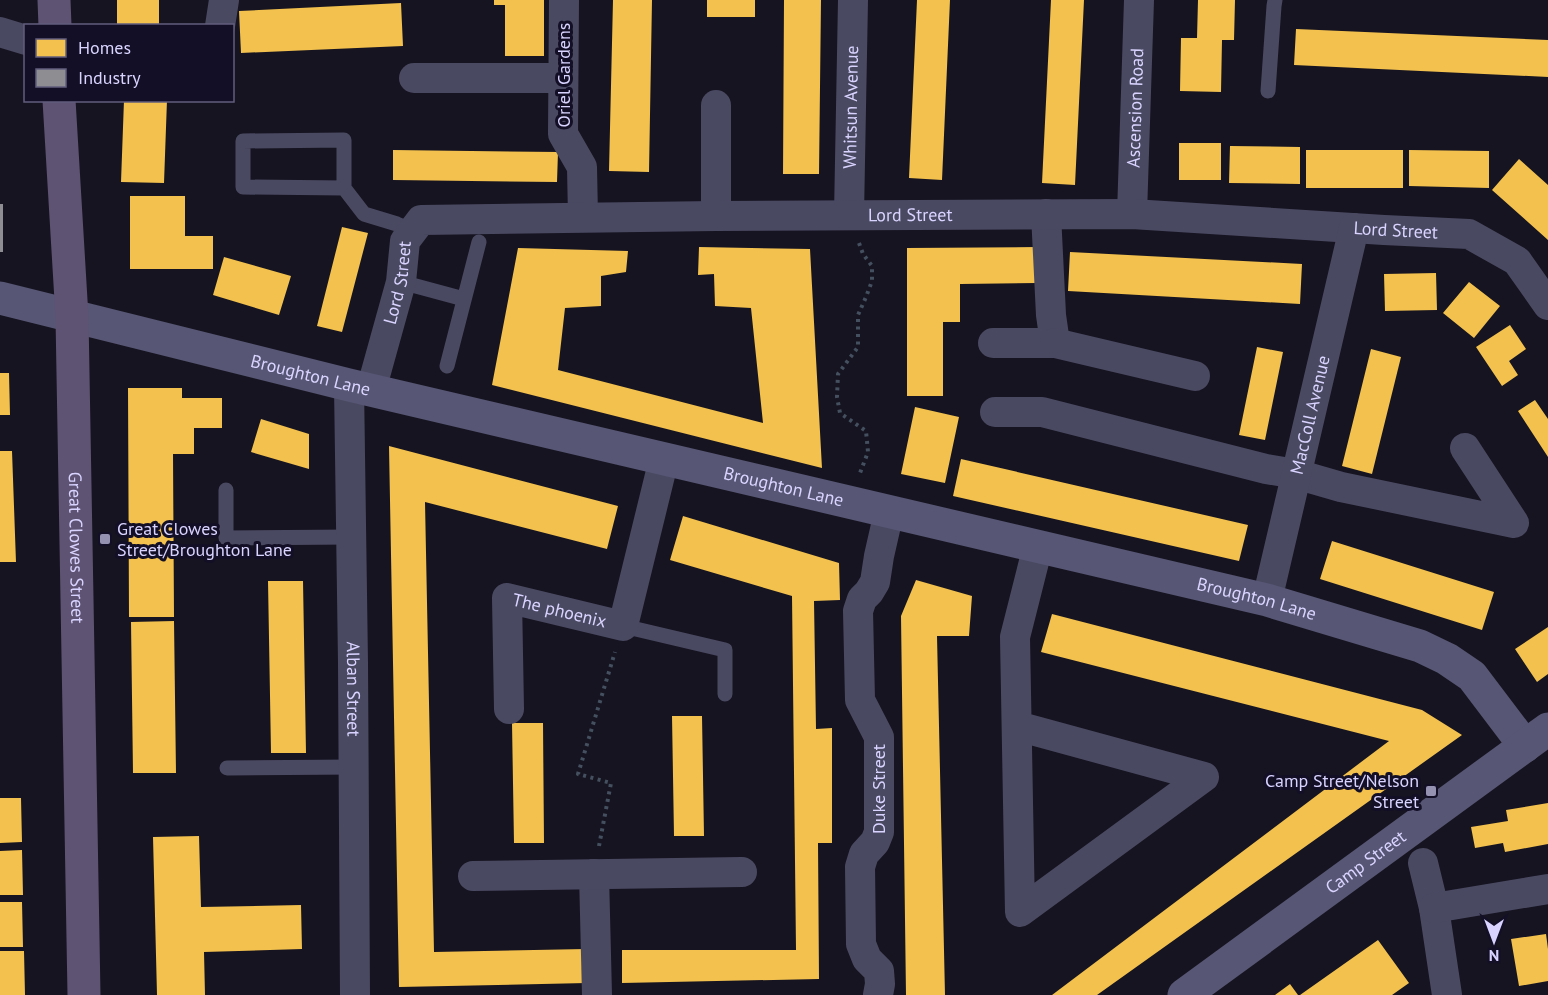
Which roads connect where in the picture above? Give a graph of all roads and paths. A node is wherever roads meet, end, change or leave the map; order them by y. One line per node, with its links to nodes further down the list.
1 (54, 0): 7 (main road)
2 (224, 0): 8 (street)
3 (564, 0): 12 (street, Oriel Gardens)
4 (853, 0): 19 (street, Whitsun Avenue)
5 (1139, 0): 18 (street, Ascension Road)
6 (1275, 0): 13 (lane)
7 (55, 24)
8 (220, 24)
9 (0, 33): 10 (street)
10 (24, 39)
11 (414, 78): 12 (street)
12 (563, 78): 21 (street, Oriel Gardens)
13 (1268, 91)
14 (59, 102): 29 (main road, Great Clowes Street)
15 (716, 105): 20 (street)
16 (344, 188): 16 (lane); 23 (lane)
17 (1046, 214): 18 (street, Lord Street); 19 (street, Lord Street); 31 (street)
18 (1132, 214): 22 (street, Lord Street)
19 (849, 215): 20 (street, Lord Street); 40 (path)
20 (716, 216): 21 (street, Lord Street)
21 (583, 218): 23 (street, Lord Street)
22 (1354, 228): 28 (street, Lord Street); 38 (street, MacColl Avenue)
23 (413, 231): 25 (street, Lord Street)
24 (479, 242): 27 (lane)
25 (401, 282): 27 (lane); 34 (street, Lord Street)
26 (0, 298): 29 (street, Broughton Lane)
27 (464, 299): 32 (lane)
28 (1548, 305)
29 (72, 316): 34 (street, Broughton Lane); 58 (main road, Great Clowes Street)
30 (993, 343): 31 (street)
31 (1055, 343): 33 (street)
32 (447, 366)
33 (1195, 376)
34 (360, 387): 37 (street, Broughton Lane); 42 (street, Alban Street)
35 (995, 412): 38 (street)
36 (1465, 448): 38 (street)
37 (664, 459): 40 (street, Broughton Lane); 45 (street, The phoenix)
38 (1296, 474): 44 (street, MacColl Avenue)
39 (226, 490): 42 (lane)
40 (849, 502): 41 (street, Broughton Lane)
41 (890, 512): 43 (street, Broughton Lane); 61 (street, Duke Street)
42 (351, 537): 50 (street, Alban Street)
43 (1038, 546): 44 (street, Broughton Lane); 48 (street)
44 (1267, 600): 49 (street, Broughton Lane)
45 (623, 626): 46 (lane); 47 (street, The phoenix); 54 (path)
46 (725, 694)
47 (509, 709)
48 (1017, 726): 48 (street)
49 (1536, 737): 62 (street, Camp Street)
50 (354, 767): 51 (lane); 59 (street, Alban Street)
51 (227, 768)
52 (1423, 863): 57 (street)
53 (742, 872): 54 (street)
54 (594, 874): 55 (street); 60 (street)
55 (473, 876)
56 (1548, 889): 57 (street)
57 (1434, 908): 63 (street)
58 (84, 995)
59 (355, 995)
60 (597, 995)
61 (878, 995)
62 (1184, 995)
63 (1447, 995)

